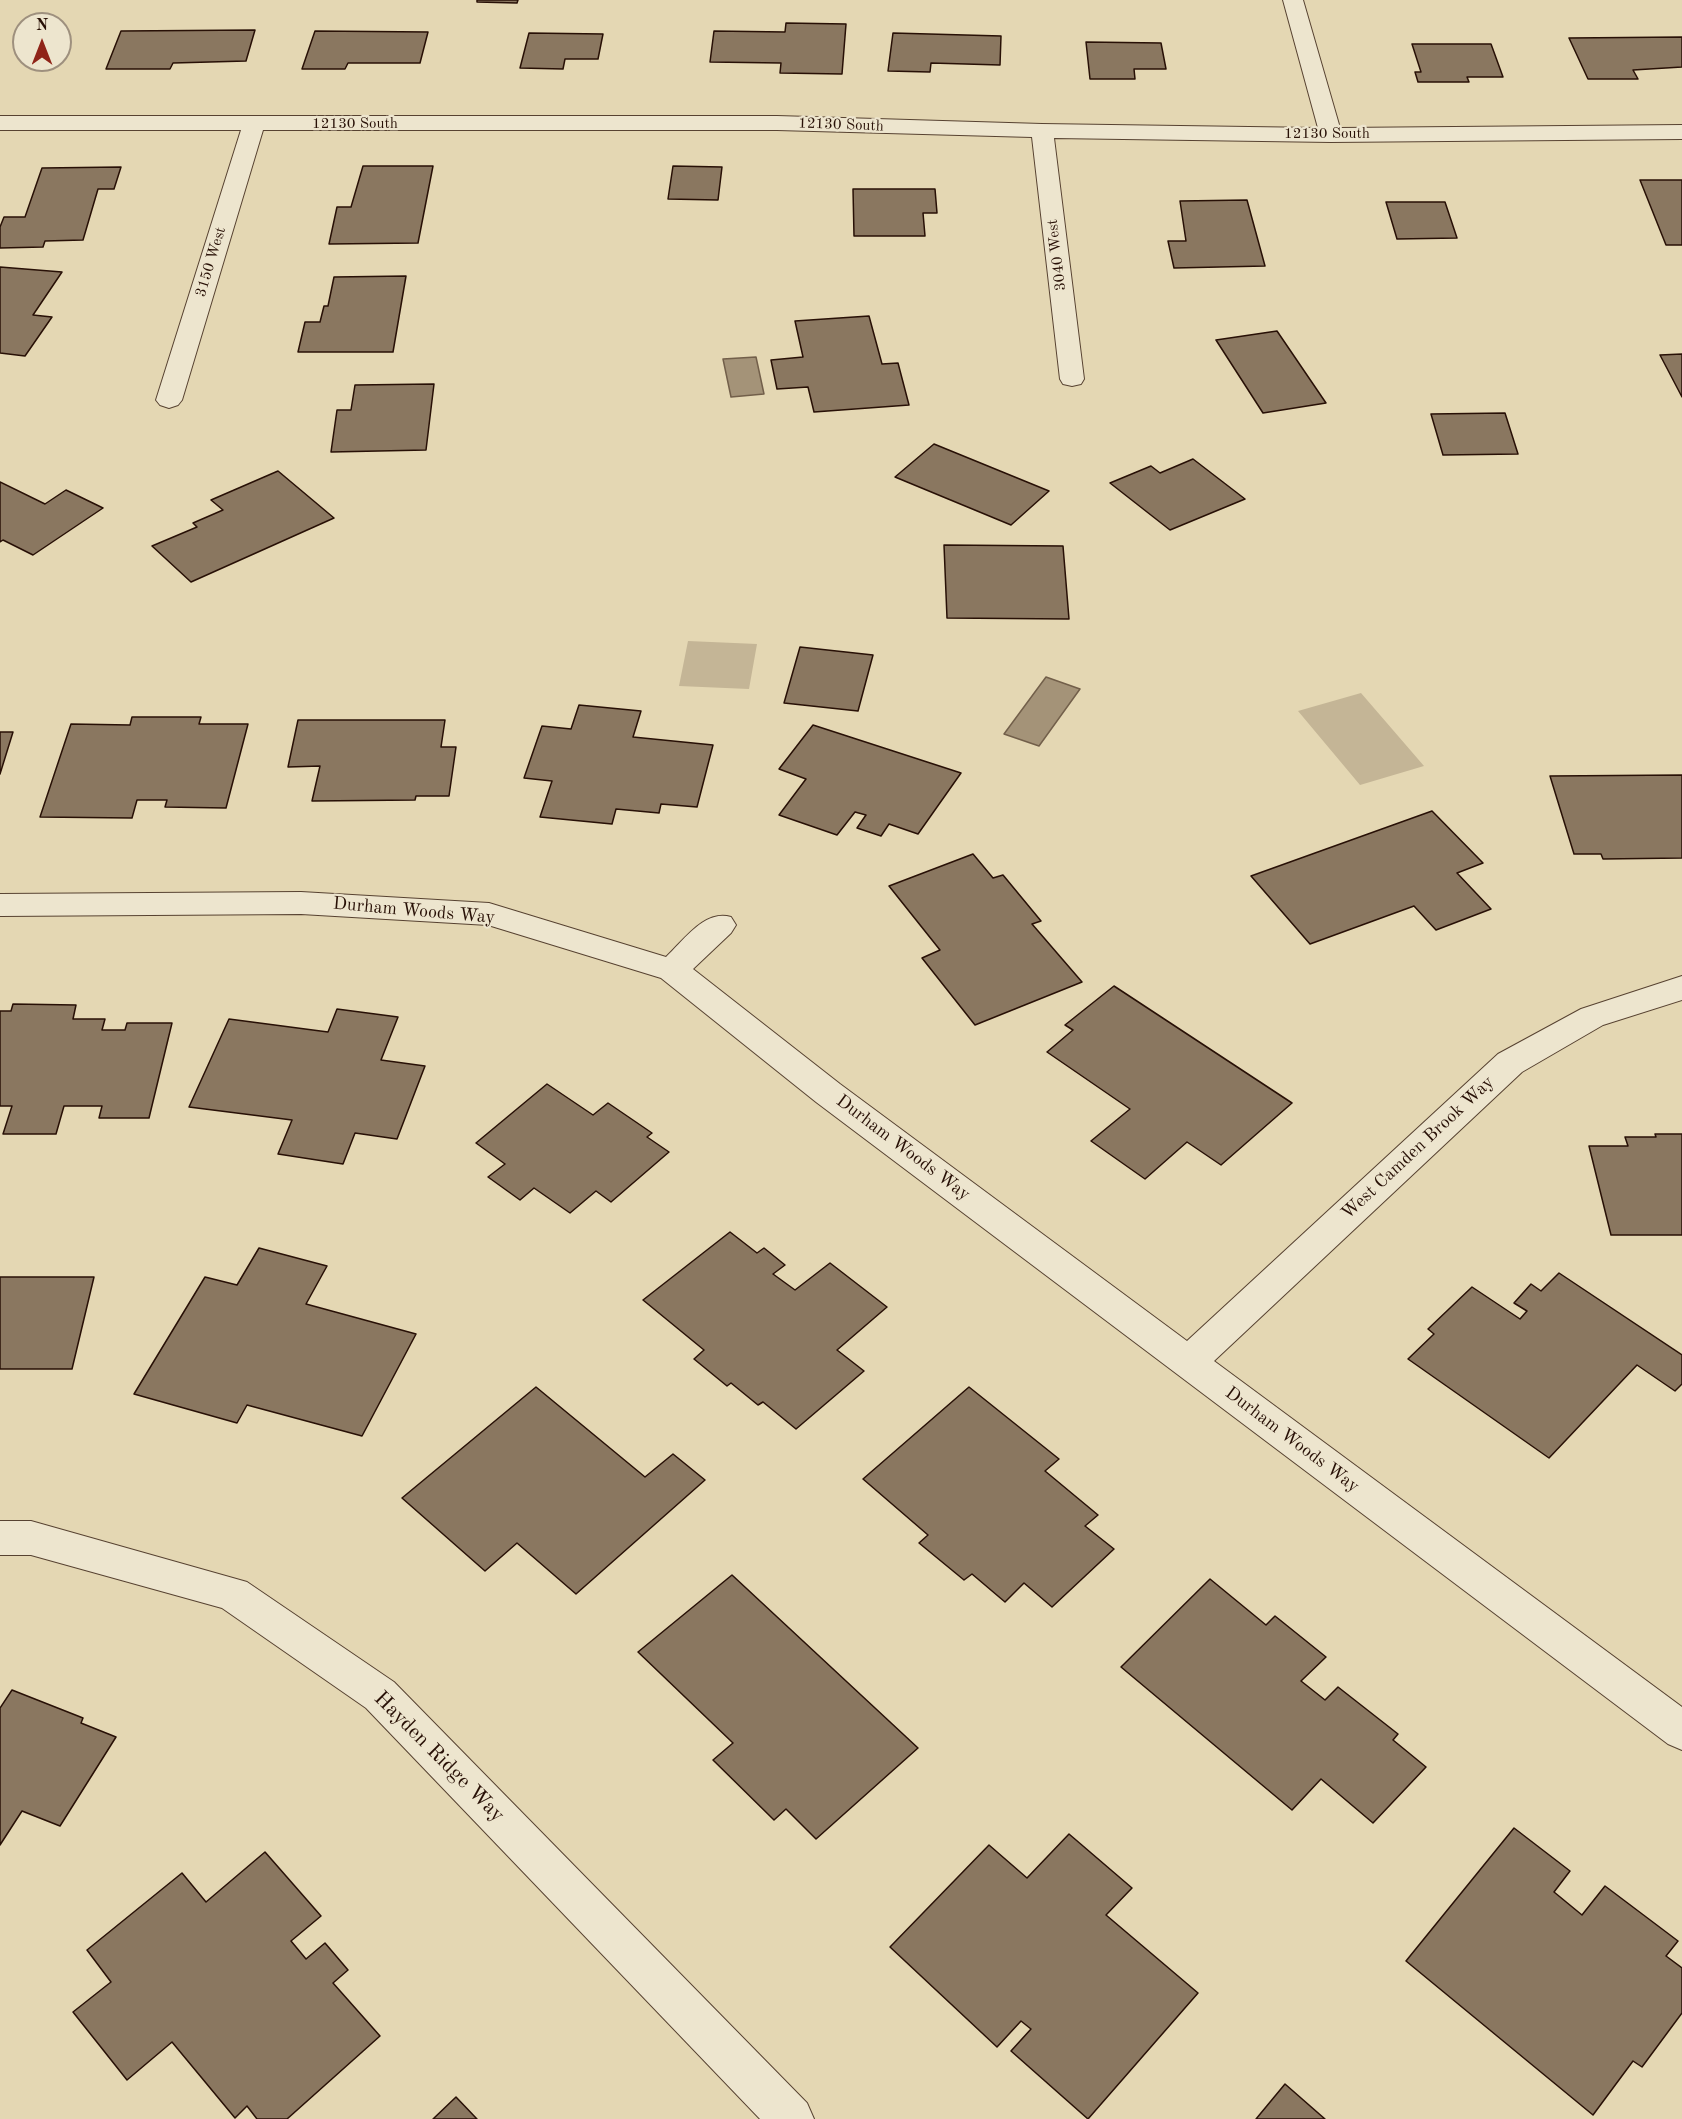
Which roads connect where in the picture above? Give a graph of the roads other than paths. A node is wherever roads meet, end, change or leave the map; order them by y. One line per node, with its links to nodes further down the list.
1 (1293, 0): 6 (street)
2 (0, 123): 3 (street, 12130 South)
3 (254, 124): 4 (street, 12130 South); 8 (street, 3150 West)
4 (1042, 131): 6 (street, 12130 South); 7 (street, 3040 West)
5 (1682, 132): 6 (street, 12130 South)
6 (1331, 135)
7 (1072, 379)
8 (169, 400)
9 (0, 905): 11 (street, Durham Woods Way)
10 (720, 925): 11 (street)
11 (672, 970): 13 (street, Durham Woods Way)
12 (1682, 988): 13 (street, West Camden Brook Way)
13 (1189, 1362): 15 (street, Durham Woods Way)
14 (0, 1538): 16 (street, Hayden Ridge Way)
15 (1682, 1731)
16 (792, 2119)

